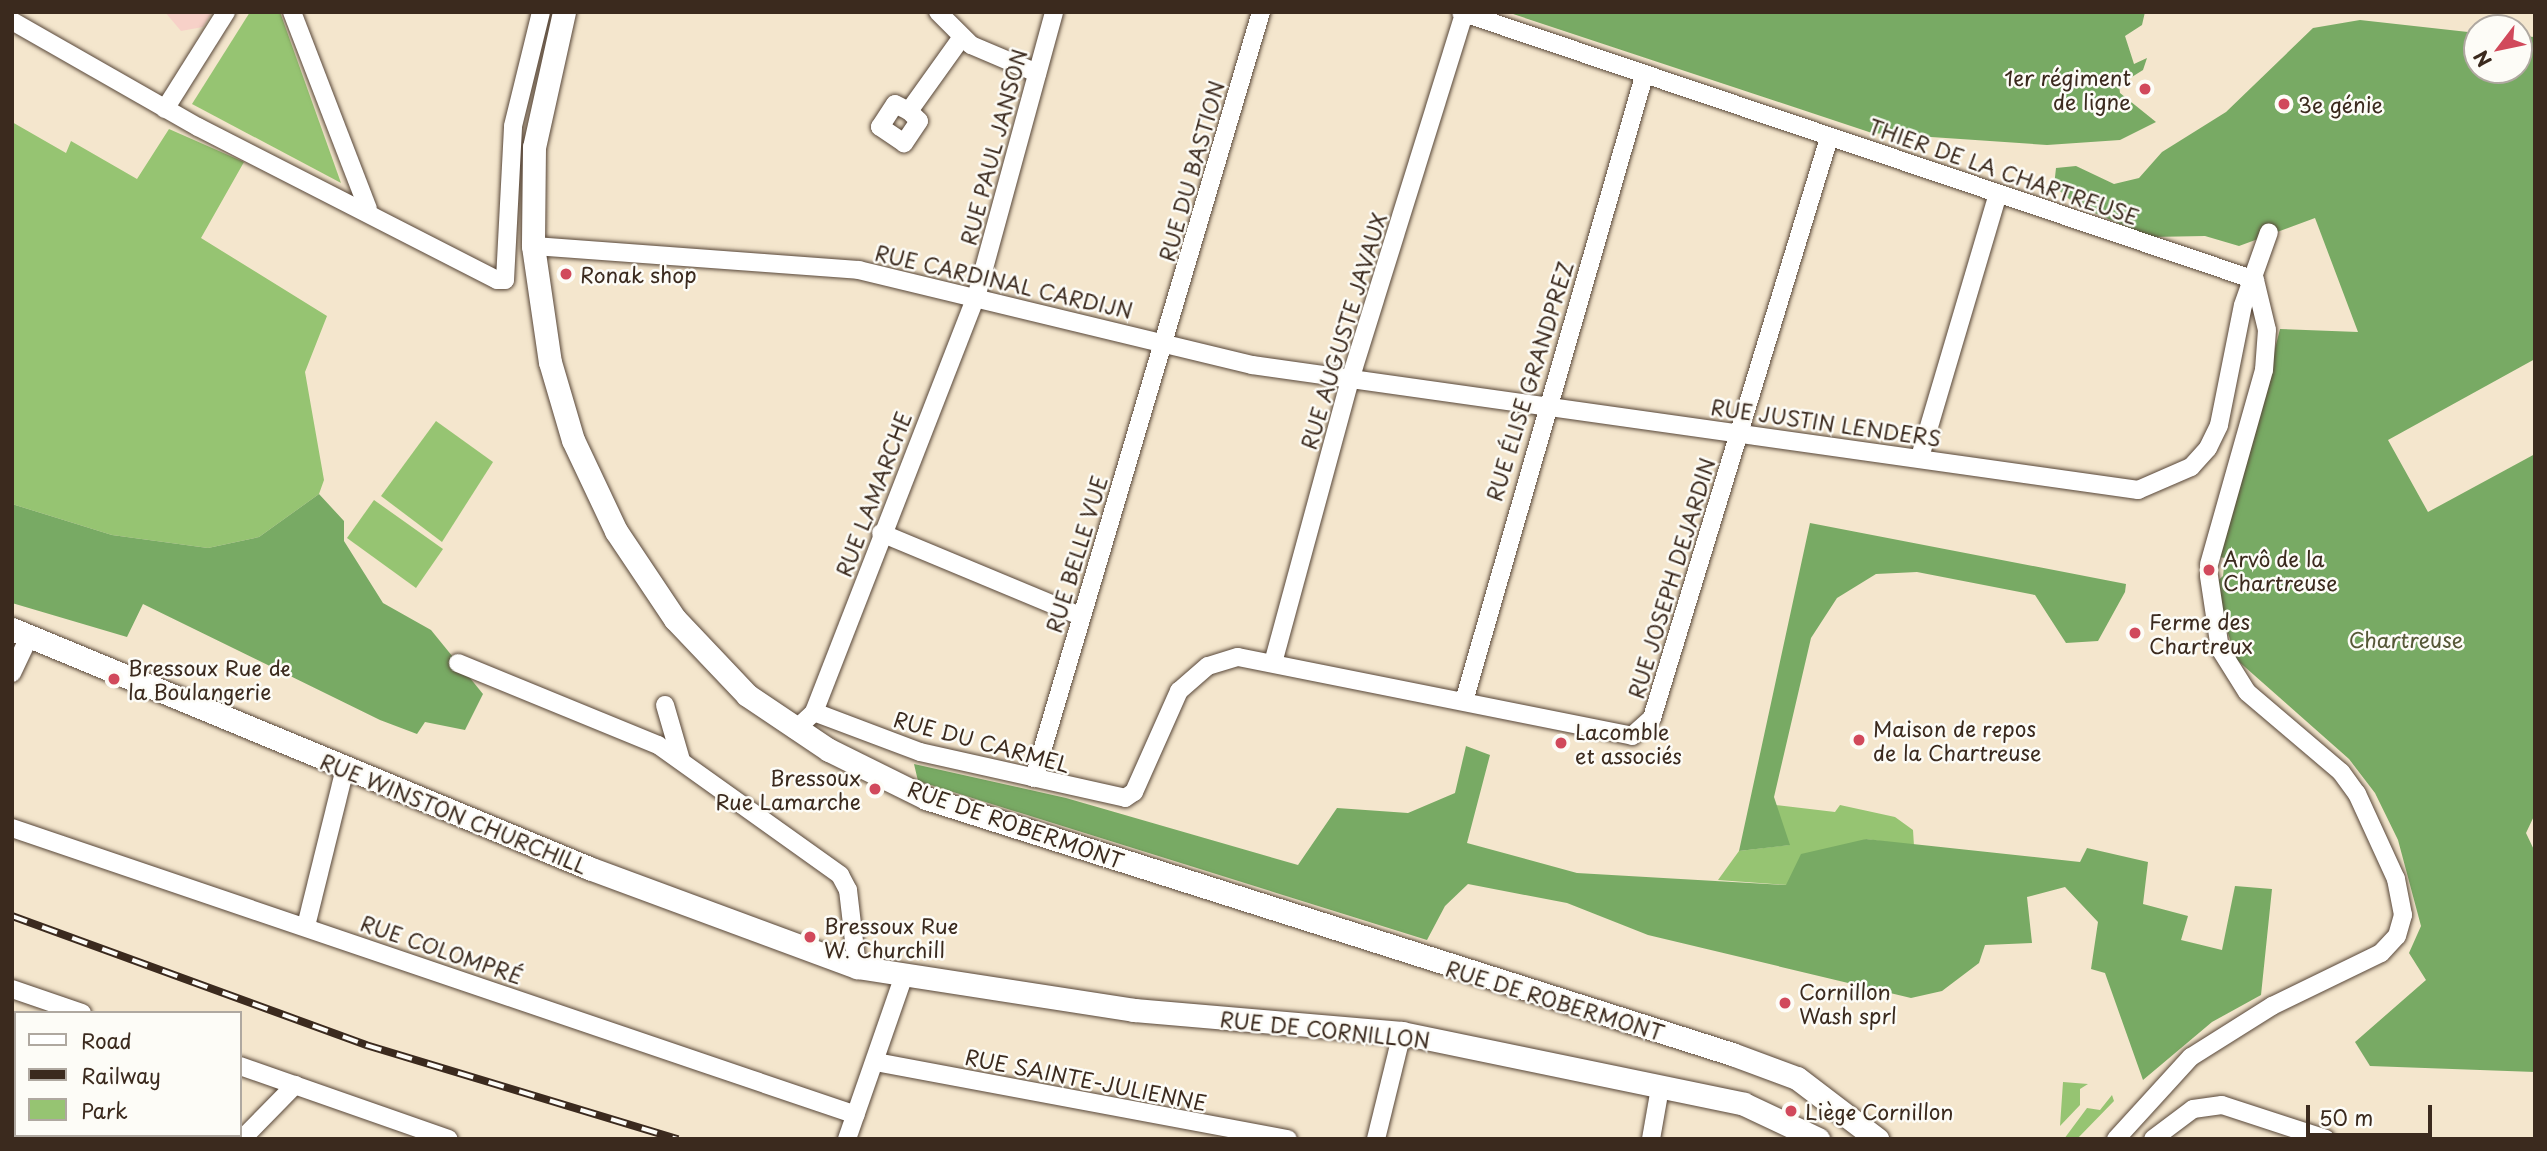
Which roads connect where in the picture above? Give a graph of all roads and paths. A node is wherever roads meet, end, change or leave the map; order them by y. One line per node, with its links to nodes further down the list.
1 (226, 12): 13 (street)
2 (292, 12): 17 (street)
3 (541, 12): 17 (street)
4 (564, 12): 19 (main road, RUE DE ROBERMONT)
5 (938, 12): 10 (street)
6 (1054, 12): 11 (street, RUE PAUL JANSON)
7 (1261, 12): 22 (street, RUE DU BASTION)
8 (1462, 13): 12 (street, THIER DE LA CHARTREUSE); 24 (street, RUE AUGUSTE JAVAUX)
9 (12, 21): 13 (street)
10 (962, 37): 11 (street); 14 (street)
11 (1037, 73): 21 (street, RUE PAUL JANSON)
12 (1644, 76): 15 (street, THIER DE LA CHARTREUSE); 25 (street, RUE ÉLISE GRANDPREZ)
13 (166, 109): 17 (street)
14 (909, 111)
15 (1829, 138): 16 (street, THIER DE LA CHARTREUSE); 26 (street, RUE JOSEPH DEJARDIN)
16 (1998, 194): 20 (street, THIER DE LA CHARTREUSE); 27 (street)
17 (368, 209)
18 (2269, 232): 20 (street, RUE JUSTIN LENDERS)
19 (533, 246): 21 (street, RUE CARDINAL CARDIJN); 37 (main road, RUE DE ROBERMONT)
20 (2255, 280): 27 (street, RUE JUSTIN LENDERS); 63 (street)
21 (977, 294): 22 (street, RUE CARDINAL CARDIJN); 28 (street, RUE LAMARCHE)
22 (1165, 343): 23 (street, RUE CARDINAL CARDIJN); 29 (street, RUE BELLE VUE)
23 (1252, 365): 24 (street, RUE JUSTIN LENDERS)
24 (1350, 380): 25 (street, RUE JUSTIN LENDERS); 32 (street, RUE AUGUSTE JAVAUX)
25 (1545, 404): 26 (street, RUE JUSTIN LENDERS); 34 (street, RUE ÉLISE GRANDPREZ)
26 (1738, 434): 27 (street, RUE JUSTIN LENDERS); 34 (street, RUE JOSEPH DEJARDIN)
27 (1920, 457)
28 (881, 533): 29 (street); 36 (street, RUE LAMARCHE)
29 (1080, 616): 40 (street, RUE BELLE VUE)
30 (21, 632): 33 (street); 39 (main road, RUE WINSTON CHURCHILL)
31 (458, 663): 38 (street)
32 (1273, 663): 34 (street, RUE JOSEPH DEJARDIN); 41 (street, RUE JOSEPH DEJARDIN)
33 (12, 673)
34 (1464, 701)
35 (665, 705): 38 (street)
36 (814, 712): 37 (street); 40 (street, RUE DU CARMEL)
37 (795, 730): 62 (main road, RUE DE ROBERMONT)
38 (681, 760): 44 (street)
39 (345, 768): 43 (street); 44 (main road, RUE WINSTON CHURCHILL)
40 (1034, 778): 41 (street, RUE DU CARMEL)
41 (1125, 799)
42 (12, 828): 43 (street, RUE COLOMPRÉ)
43 (306, 926): 53 (street, RUE COLOMPRÉ)
44 (857, 967): 45 (main road, RUE WINSTON CHURCHILL)
45 (903, 978): 48 (main road, RUE DE CORNILLON); 49 (street)
46 (12, 989): 47 (street)
47 (59, 1009)
48 (1402, 1033): 52 (main road, RUE DE CORNILLON); 59 (street)
49 (876, 1062): 53 (street); 58 (street, RUE SAINTE-JULIENNE)
50 (242, 1067): 51 (street)
51 (295, 1085): 54 (street); 55 (street)
52 (1660, 1088): 60 (street); 61 (main road, RUE DE CORNILLON)
53 (856, 1115): 57 (street)
54 (422, 1134): 56 (street)
55 (242, 1139)
56 (449, 1139)
57 (847, 1139)
58 (1288, 1139)
59 (1376, 1139)
60 (1651, 1139)
61 (1818, 1139)
62 (1877, 1139)
63 (2116, 1139)
64 (2153, 1139): 65 (street)
65 (2326, 1139)

